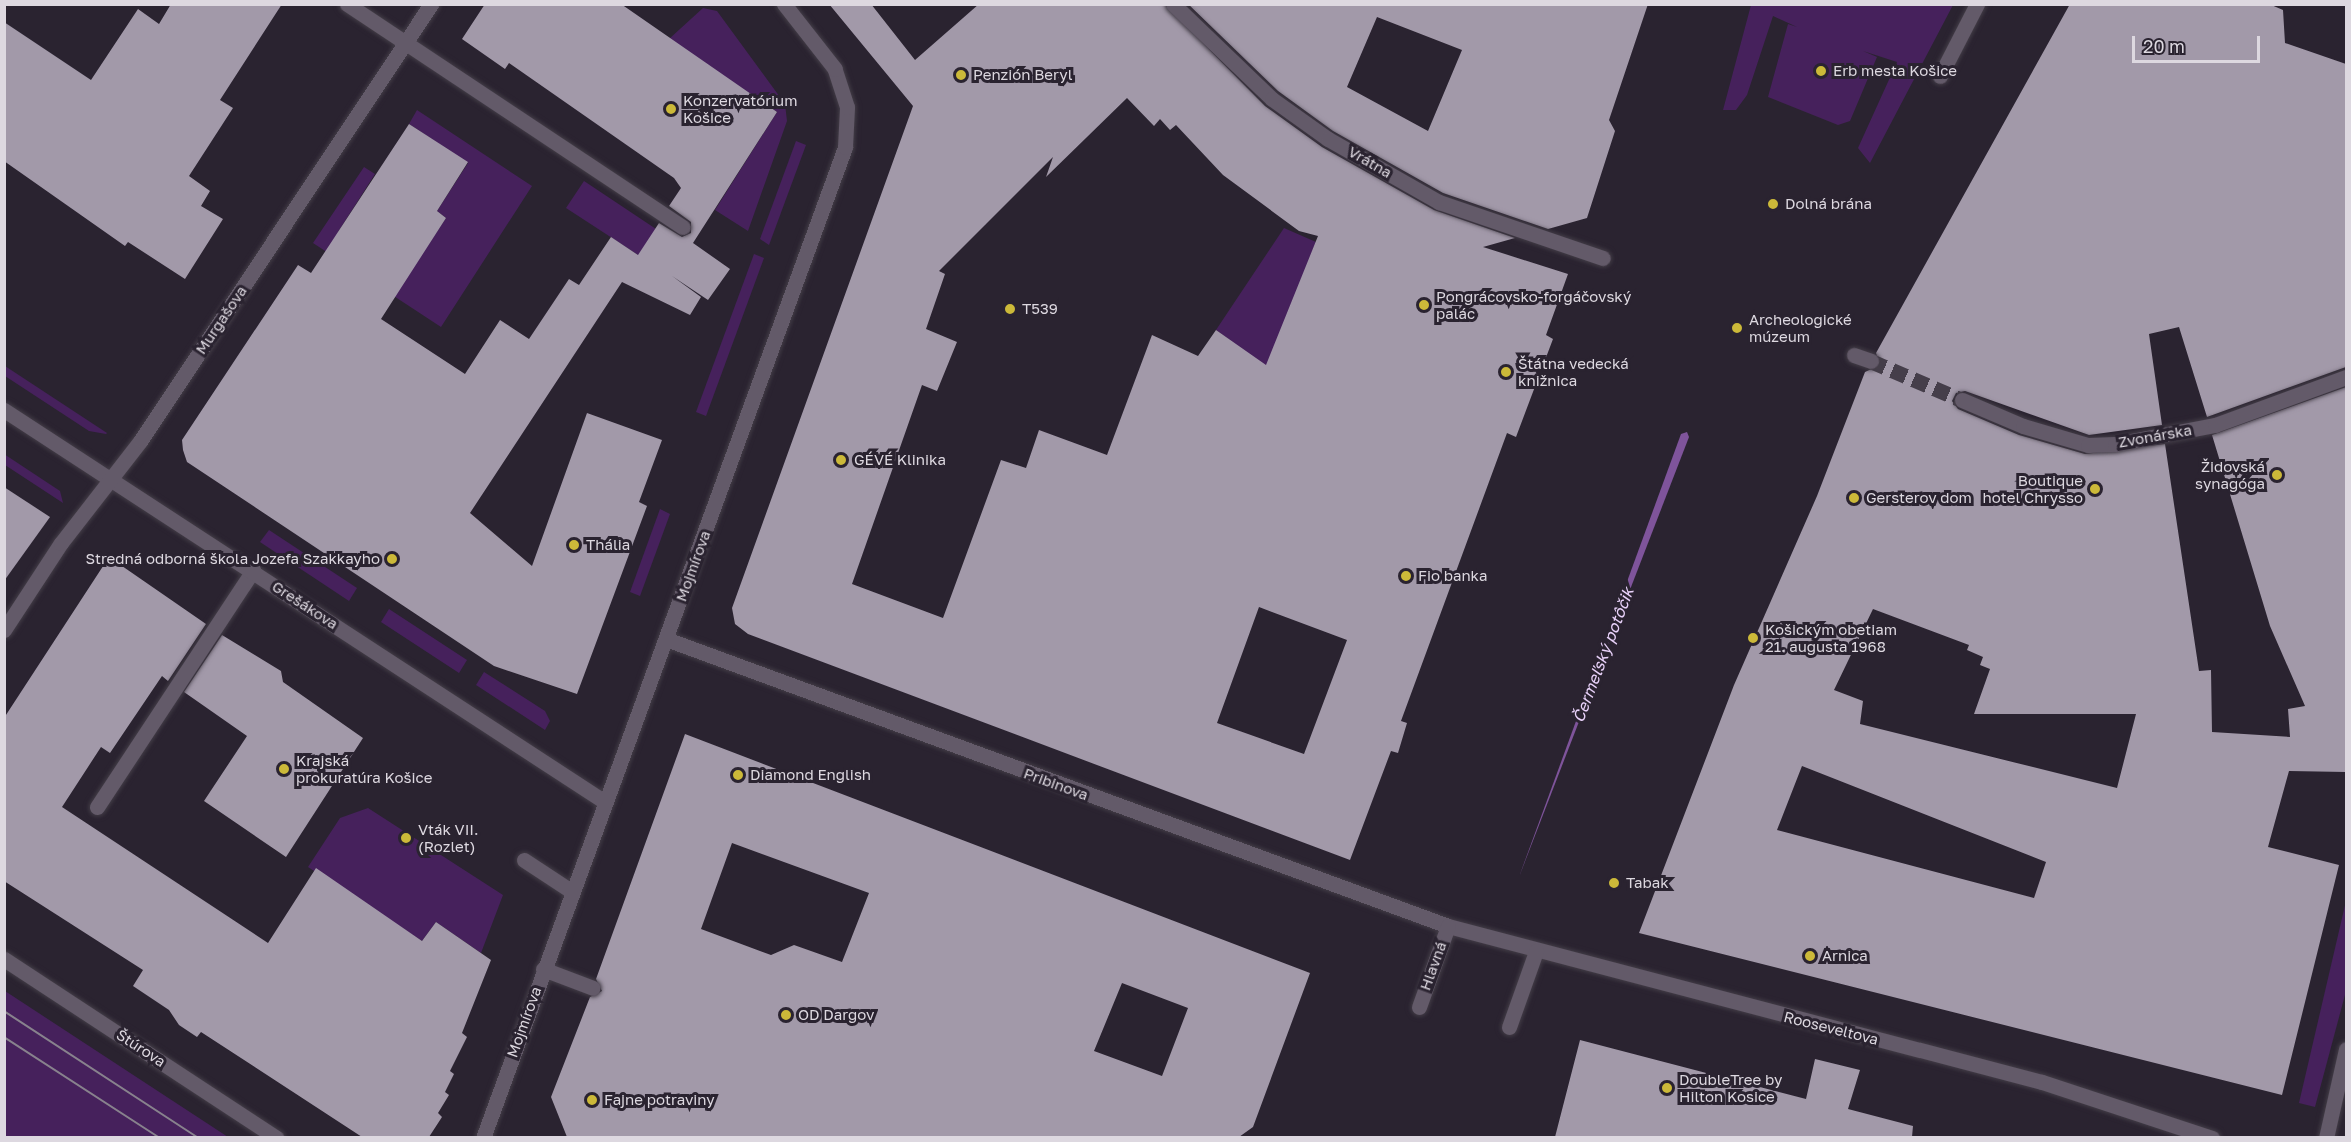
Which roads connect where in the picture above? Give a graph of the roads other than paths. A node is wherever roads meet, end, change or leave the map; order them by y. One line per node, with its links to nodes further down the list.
1 (431, 4): 6 (street, Murgašova)
2 (784, 4): 18 (street, Mojmírova)
3 (1173, 4): 9 (street, Vrátna)
4 (1977, 4): 7 (street)
5 (352, 6): 6 (street)
6 (405, 43): 8 (street); 15 (street, Murgašova)
7 (1940, 76)
8 (683, 227)
9 (1603, 258)
10 (1854, 355): 11 (street)
11 (1871, 361)
12 (2346, 377): 13 (street, Zvonárska)
13 (1962, 400)
14 (4, 410): 15 (street, Grešákova)
15 (112, 478): 16 (street, Grešákova); 17 (street, Murgašova)
16 (253, 570): 19 (street, Grešákova); 20 (street)
17 (4, 630)
18 (666, 639): 19 (street, Mojmírova); 23 (street, Pribinova)
19 (605, 802): 22 (street, Mojmírova)
20 (98, 807)
21 (524, 860): 22 (street)
22 (571, 891): 26 (street, Mojmírova)
23 (1448, 926): 24 (street, Rooseveltova); 28 (street, Hlavná)
24 (1536, 951): 29 (street); 33 (street, Rooseveltova)
25 (4, 959): 31 (street, Štúrova)
26 (543, 969): 27 (street); 32 (street, Mojmírova)
27 (593, 988)
28 (1419, 1007)
29 (1509, 1027)
30 (2346, 1049): 34 (street)
31 (277, 1137)
32 (483, 1137)
33 (2212, 1137)
34 (2326, 1137)

